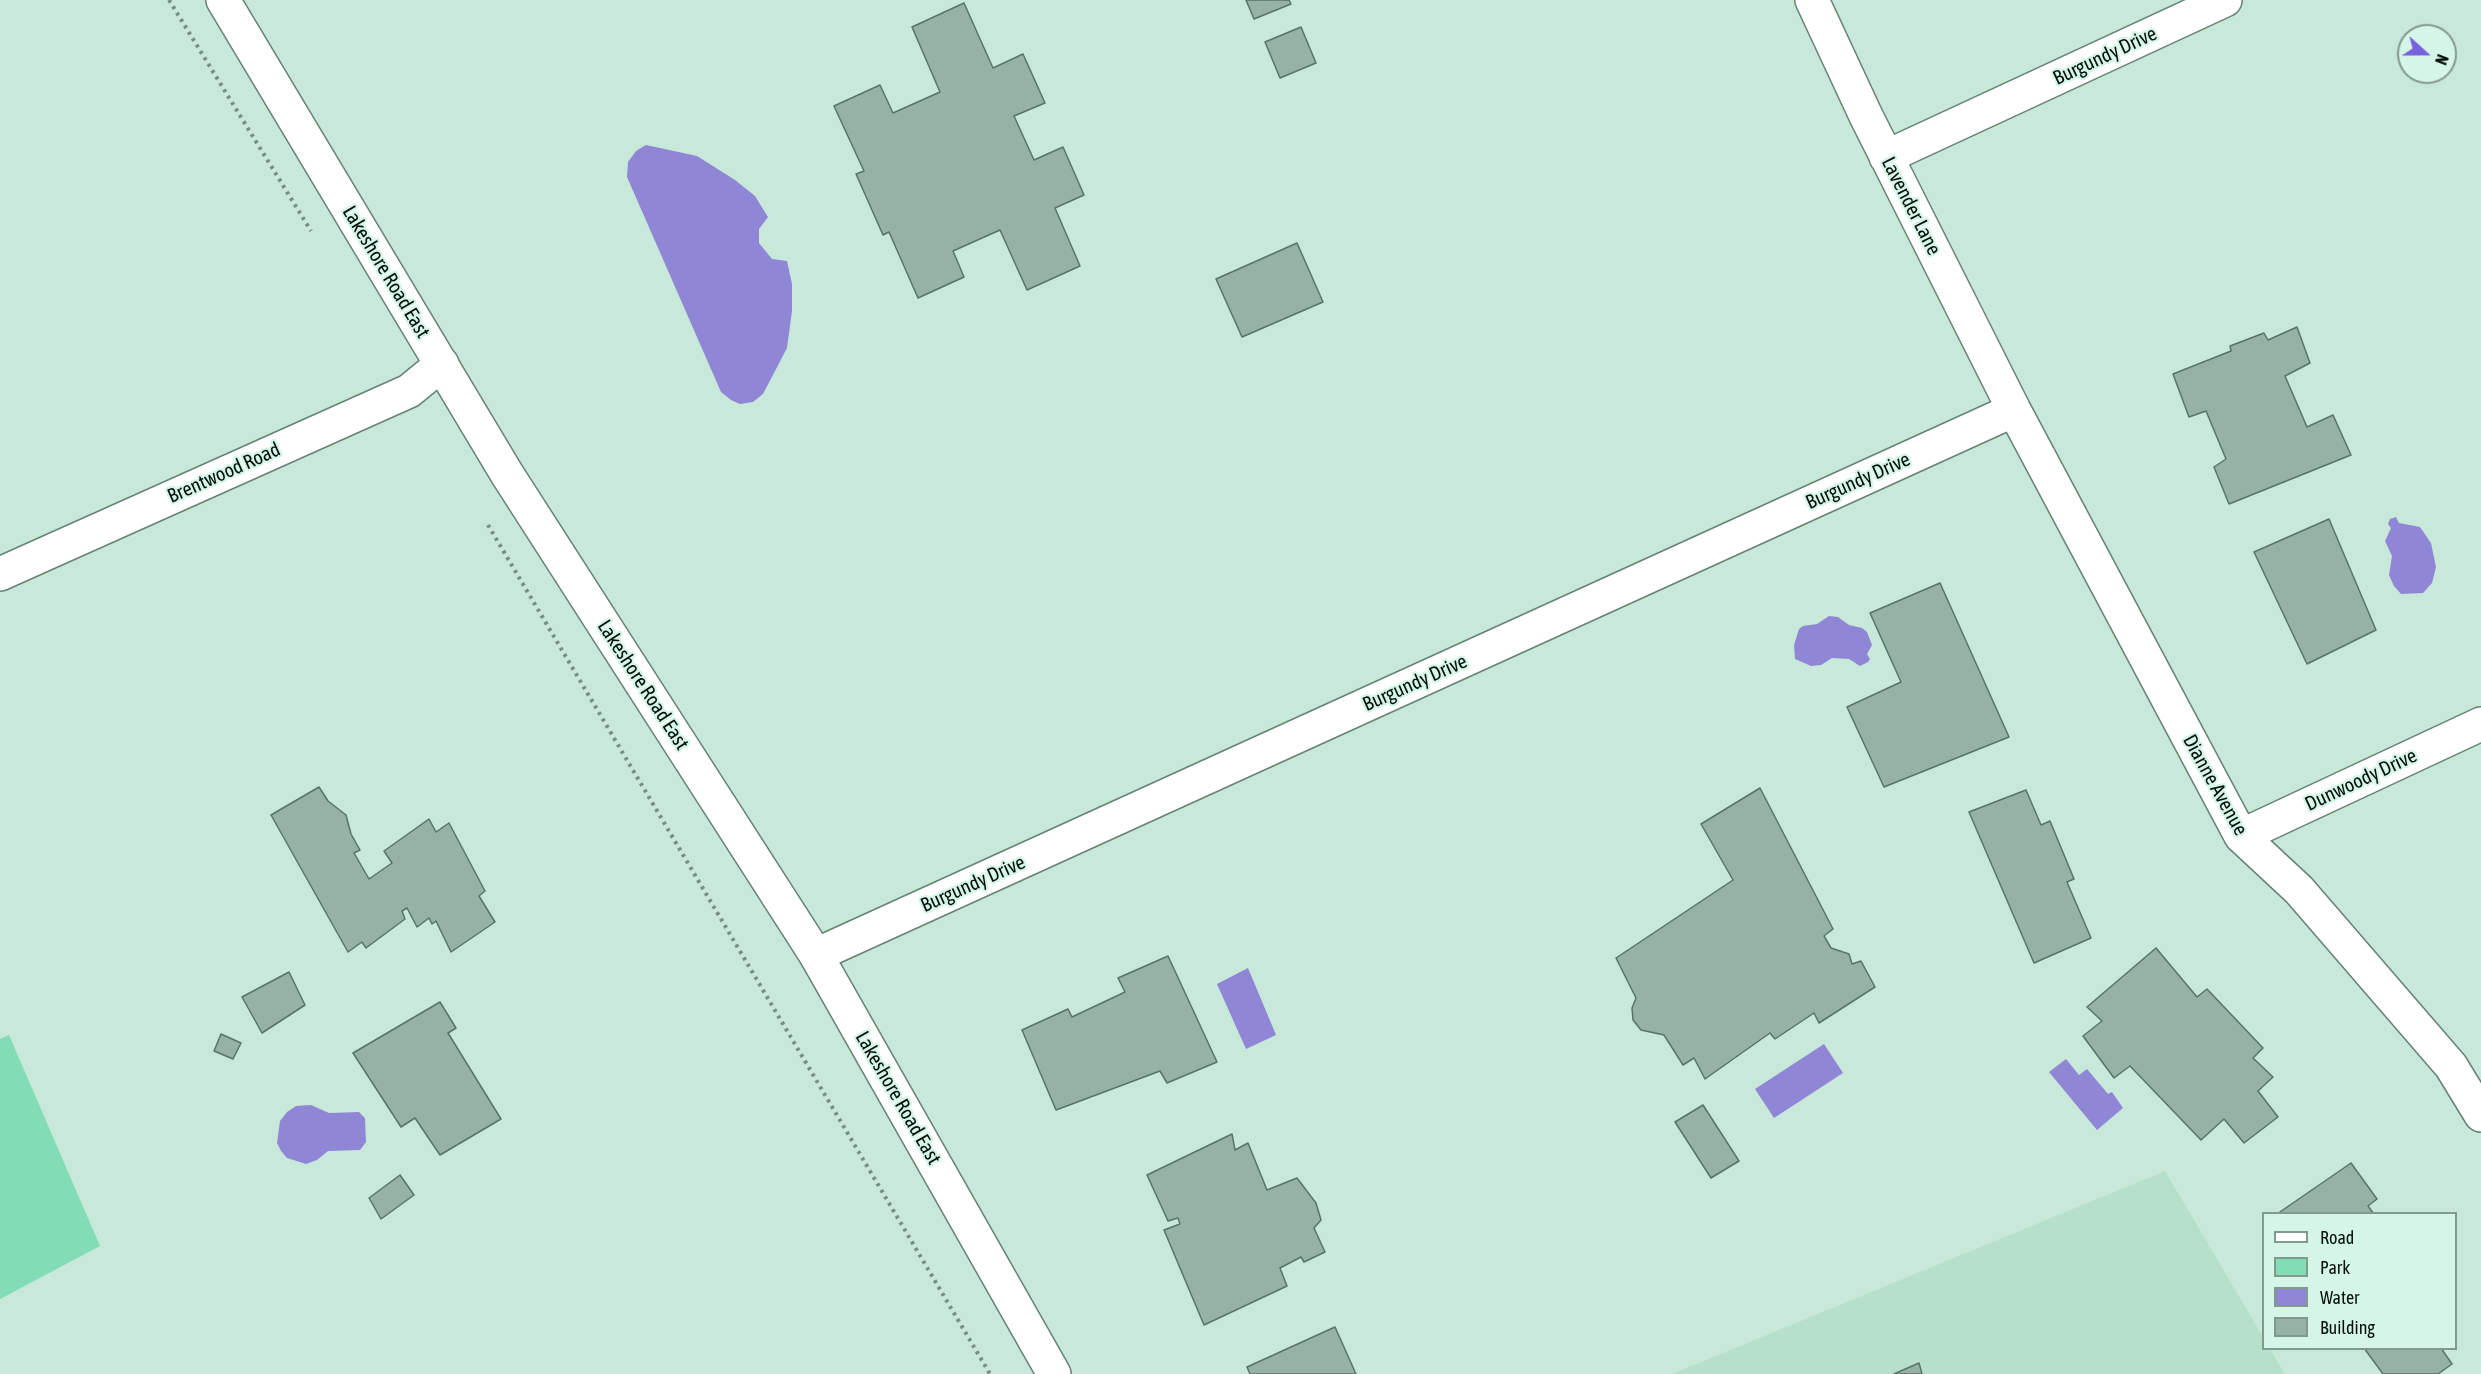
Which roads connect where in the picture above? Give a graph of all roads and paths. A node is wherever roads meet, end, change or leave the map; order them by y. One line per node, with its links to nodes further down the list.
1 (169, 0): 6 (path)
2 (223, 0): 7 (street, Lakeshore Road East)
3 (1812, 0): 5 (street, Lavender Lane)
4 (2225, 0): 5 (street, Burgundy Drive)
5 (1886, 157): 8 (street, Lavender Lane)
6 (317, 241)
7 (442, 364): 10 (street, Brentwood Road); 13 (street, Lakeshore Road East)
8 (2014, 410): 12 (street, Dianne Avenue); 13 (street, Burgundy Drive)
9 (483, 515): 15 (path)
10 (0, 574)
11 (2481, 724): 12 (street, Dunwoody Drive)
12 (2241, 836): 14 (street, Dianne Avenue)
13 (816, 955): 16 (street, Lakeshore Road East)
14 (2481, 1115)
15 (990, 1374)
16 (1054, 1374)

